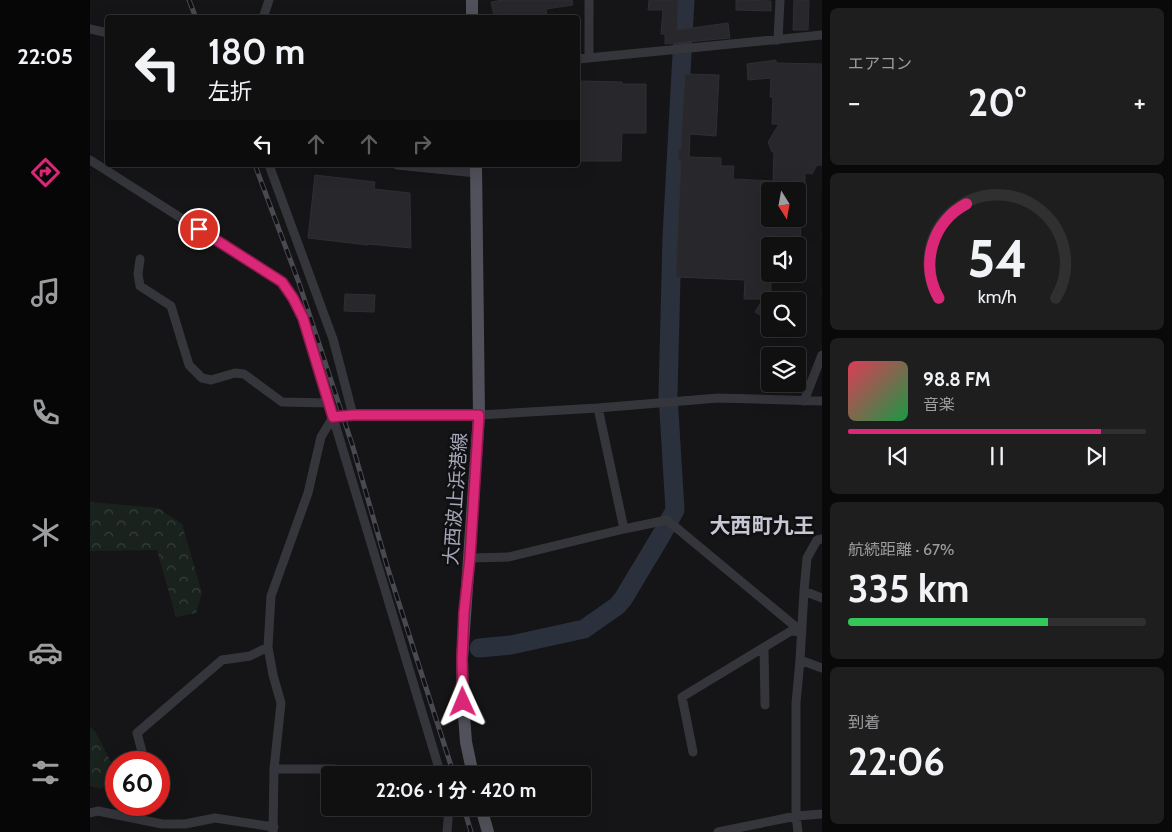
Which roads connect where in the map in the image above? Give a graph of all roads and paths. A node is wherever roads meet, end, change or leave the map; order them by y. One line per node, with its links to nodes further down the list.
1 (269, 0): 5 (street)
2 (472, 0): 6 (main road)
3 (589, 0): 11 (street)
4 (780, 0): 10 (street)
5 (265, 15)
6 (472, 15)
7 (90, 30): 8 (street)
8 (105, 32)
9 (822, 35): 10 (street)
10 (778, 40): 11 (street)
11 (589, 58): 12 (street)
12 (580, 59)
13 (90, 160): 21 (street)
14 (270, 167): 23 (street)
15 (436, 167): 16 (street)
16 (476, 169): 24 (main road, 大西波止浜港線)
17 (140, 259): 21 (street)
18 (822, 355): 19 (street)
19 (804, 401): 20 (street); 22 (street)
20 (822, 401)
21 (329, 403): 25 (street)
22 (598, 408): 24 (street); 26 (street)
23 (353, 415): 24 (street); 25 (street)
24 (479, 415): 28 (main road, 大西波止浜港線)
25 (333, 417): 32 (street); 39 (street)
26 (624, 529): 28 (street); 31 (street)
27 (822, 538): 29 (street)
28 (470, 558): 40 (main road, 大西波止浜港線)
29 (804, 591): 30 (street); 31 (street)
30 (822, 598)
31 (802, 632): 33 (street); 34 (street)
32 (268, 647): 37 (street); 41 (street)
33 (764, 648): 36 (street); 38 (street)
34 (800, 660): 35 (street); 49 (street)
35 (822, 668)
36 (764, 705)
37 (142, 751)
38 (693, 752)
39 (438, 766)
40 (471, 766)
41 (274, 769): 42 (street); 50 (street)
42 (321, 769)
43 (105, 812): 44 (street)
44 (90, 813)
45 (822, 814): 49 (street)
46 (123, 816): 50 (street)
47 (448, 816): 51 (street)
48 (483, 816): 52 (main road)
49 (796, 816): 53 (street); 54 (street)
50 (273, 829)
51 (447, 832)
52 (488, 832)
53 (718, 832)
54 (798, 832)

